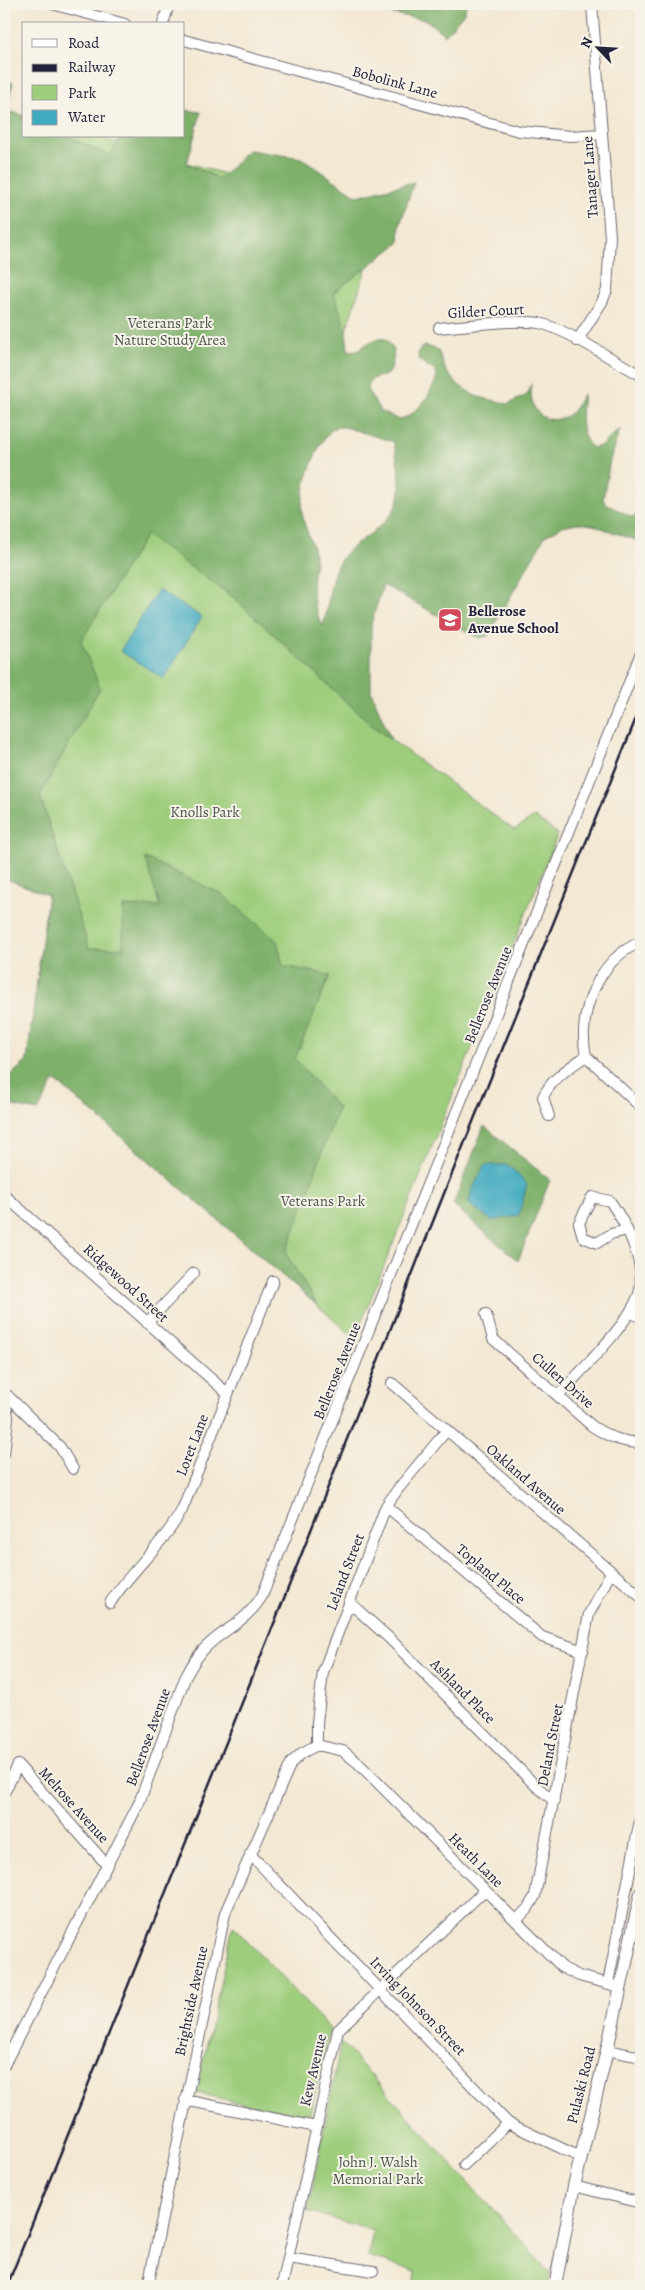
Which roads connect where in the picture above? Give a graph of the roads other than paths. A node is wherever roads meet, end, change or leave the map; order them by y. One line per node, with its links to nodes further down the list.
1 (52, 4): 4 (street)
2 (169, 4): 5 (street)
3 (592, 4): 7 (street, Tanager Lane)
4 (118, 22)
5 (164, 22)
6 (185, 40): 7 (street, Bobolink Lane)
7 (602, 134): 9 (street, Tanager Lane)
8 (440, 328): 9 (street, Gilder Court)
9 (577, 341): 10 (street, Gilder Court)
10 (641, 375)
11 (641, 653): 43 (street, Bellerose Avenue)
12 (641, 942): 13 (street)
13 (586, 1056): 14 (street); 15 (street)
14 (641, 1107)
15 (549, 1116)
16 (5, 1198): 23 (street, Ridgewood Street)
17 (627, 1230): 17 (street); 20 (street)
18 (194, 1273): 23 (street)
19 (273, 1281): 26 (street, Loret Lane)
20 (641, 1289): 22 (street)
21 (486, 1314): 27 (street, Cullen Drive)
22 (636, 1315): 27 (street)
23 (147, 1323): 26 (street, Ridgewood Street)
24 (392, 1383): 28 (street, Oakland Avenue)
25 (4, 1394): 30 (street); 31 (street)
26 (228, 1394): 36 (street, Loret Lane)
27 (558, 1396): 29 (street, Cullen Drive)
28 (447, 1430): 32 (street, Leland Street); 33 (street, Oakland Avenue)
29 (641, 1443)
30 (4, 1454)
31 (73, 1469)
32 (386, 1506): 35 (street, Leland Street); 37 (street, Topland Place)
33 (611, 1572): 34 (street, Oakland Avenue); 37 (street, Deland Street)
34 (641, 1597)
35 (349, 1602): 38 (street, Leland Street); 40 (street, Ashland Place)
36 (110, 1603)
37 (583, 1651): 40 (street, Deland Street)
38 (317, 1745): 42 (street, Brightside Avenue); 44 (street, Heath Lane)
39 (4, 1793): 43 (street, Melrose Avenue)
40 (554, 1801): 46 (street, Deland Street)
41 (641, 1815): 47 (street)
42 (250, 1854): 48 (street, Irving Johnson Street); 52 (street, Brightside Avenue)
43 (108, 1865): 51 (street, Bellerose Avenue)
44 (485, 1890): 46 (street, Heath Lane); 48 (street, Kew Avenue)
45 (641, 1892): 47 (main road, Pulaski Road)
46 (516, 1921): 47 (street, Heath Lane)
47 (614, 1985): 49 (main road, Pulaski Road)
48 (380, 1989): 53 (street, Irving Johnson Street); 54 (street, Kew Avenue)
49 (607, 2050): 50 (street); 55 (main road, Pulaski Road)
50 (641, 2057)
51 (4, 2064)
52 (185, 2100): 54 (street); 61 (street, Brightside Avenue)
53 (508, 2123): 55 (street, Irving Johnson Street); 56 (street)
54 (316, 2127): 59 (street, Kew Avenue)
55 (580, 2157): 57 (main road, Pulaski Road)
56 (464, 2166)
57 (574, 2186): 58 (street); 63 (main road, Pulaski Road)
58 (641, 2203)
59 (288, 2258): 60 (street); 62 (street, Kew Avenue)
60 (373, 2271)
61 (148, 2286)
62 (282, 2286)
63 (555, 2286)

